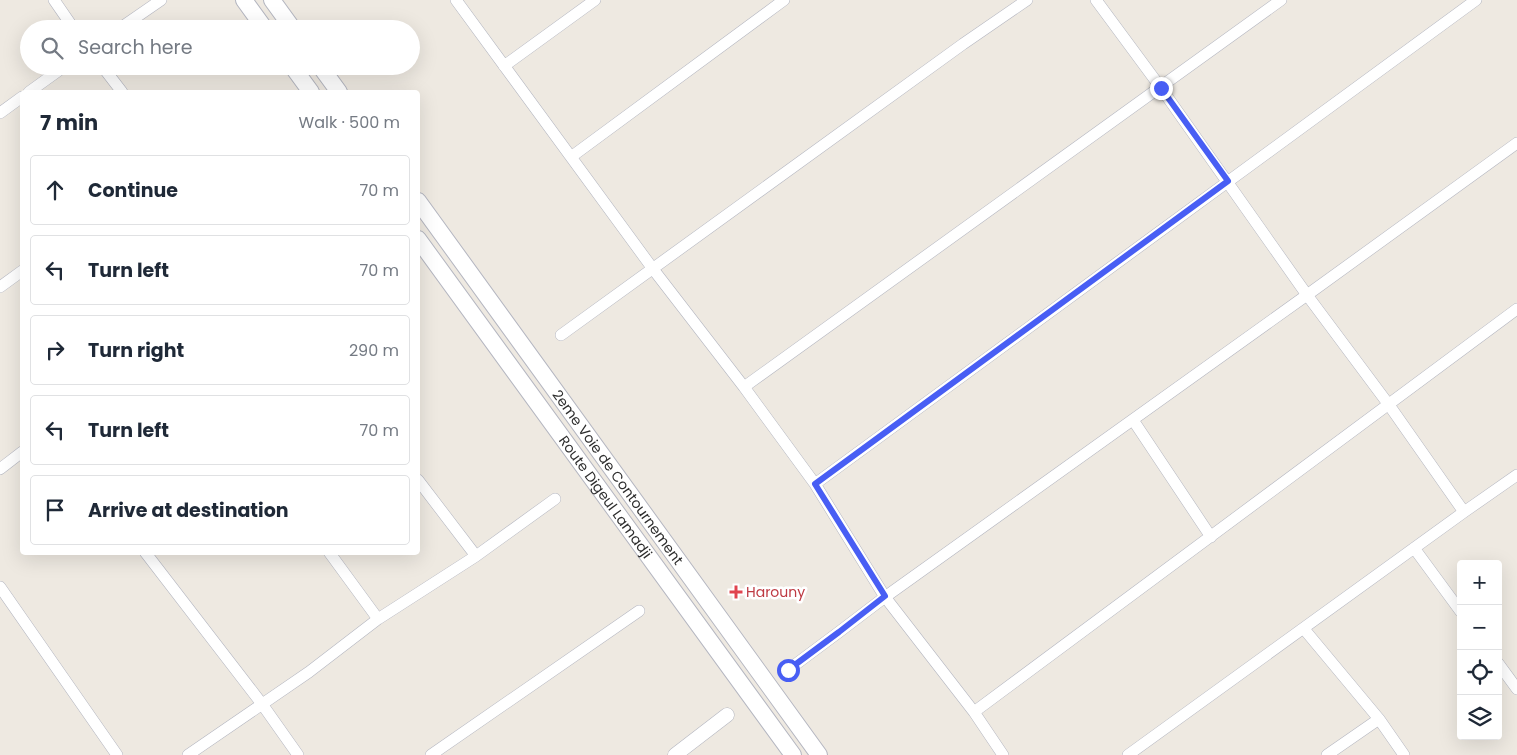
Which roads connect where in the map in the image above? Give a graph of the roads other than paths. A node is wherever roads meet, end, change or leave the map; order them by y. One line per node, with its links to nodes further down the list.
1 (54, 0): 12 (street)
2 (161, 0): 13 (street)
3 (244, 0): 14 (main road)
4 (272, 0): 15 (main road)
5 (456, 0): 16 (street)
6 (595, 0): 16 (street)
7 (784, 0): 29 (street)
8 (1027, 0): 33 (street)
9 (1096, 0): 21 (street)
10 (1281, 0): 21 (street)
11 (1476, 0): 30 (street)
12 (68, 20)
13 (132, 20)
14 (258, 20)
15 (286, 20)
16 (504, 66): 29 (street)
17 (53, 75): 22 (street)
18 (109, 75): 23 (street)
19 (299, 75): 24 (main road)
20 (327, 75): 25 (main road)
21 (1161, 88): 30 (street); 39 (street)
22 (32, 90)
23 (120, 90)
24 (310, 90)
25 (338, 90)
26 (20, 98): 27 (street)
27 (0, 113)
28 (1517, 143): 36 (street)
29 (571, 157): 33 (street)
30 (1228, 181): 36 (street); 46 (street)
31 (420, 204): 73 (main road, 2eme Voie de Contournement)
32 (420, 242): 72 (main road, Route Digeul Lamadji)
33 (653, 268): 38 (street); 39 (street)
34 (20, 272): 35 (street)
35 (0, 287)
36 (1307, 296): 40 (street); 41 (street)
37 (1517, 309): 40 (street)
38 (561, 335)
39 (744, 387): 46 (street)
40 (1389, 405): 48 (street); 49 (street)
41 (1132, 420): 49 (street); 55 (street)
42 (20, 453): 43 (street)
43 (0, 468)
44 (1517, 476): 48 (street)
45 (420, 483): 53 (street)
46 (815, 484): 55 (street)
47 (555, 499): 53 (street)
48 (1464, 512): 50 (street)
49 (1211, 536): 64 (street)
50 (1414, 548): 56 (street); 59 (street)
51 (147, 555): 63 (street)
52 (331, 555): 58 (street)
53 (476, 556): 58 (street)
54 (0, 588): 67 (street)
55 (885, 596): 61 (street); 64 (street)
56 (1457, 607)
57 (639, 611): 70 (street)
58 (378, 619): 63 (street)
59 (1304, 629): 66 (street); 75 (street)
60 (1502, 668): 62 (street)
61 (788, 670)
62 (1517, 689)
63 (262, 704): 68 (street); 69 (street)
64 (974, 712): 74 (street)
65 (727, 715): 71 (street)
66 (1378, 719): 76 (street); 77 (street)
67 (117, 755)
68 (188, 755)
69 (298, 755)
70 (432, 755)
71 (674, 755)
72 (793, 755)
73 (819, 755)
74 (1003, 755)
75 (1128, 755)
76 (1327, 755)
77 (1404, 755)

